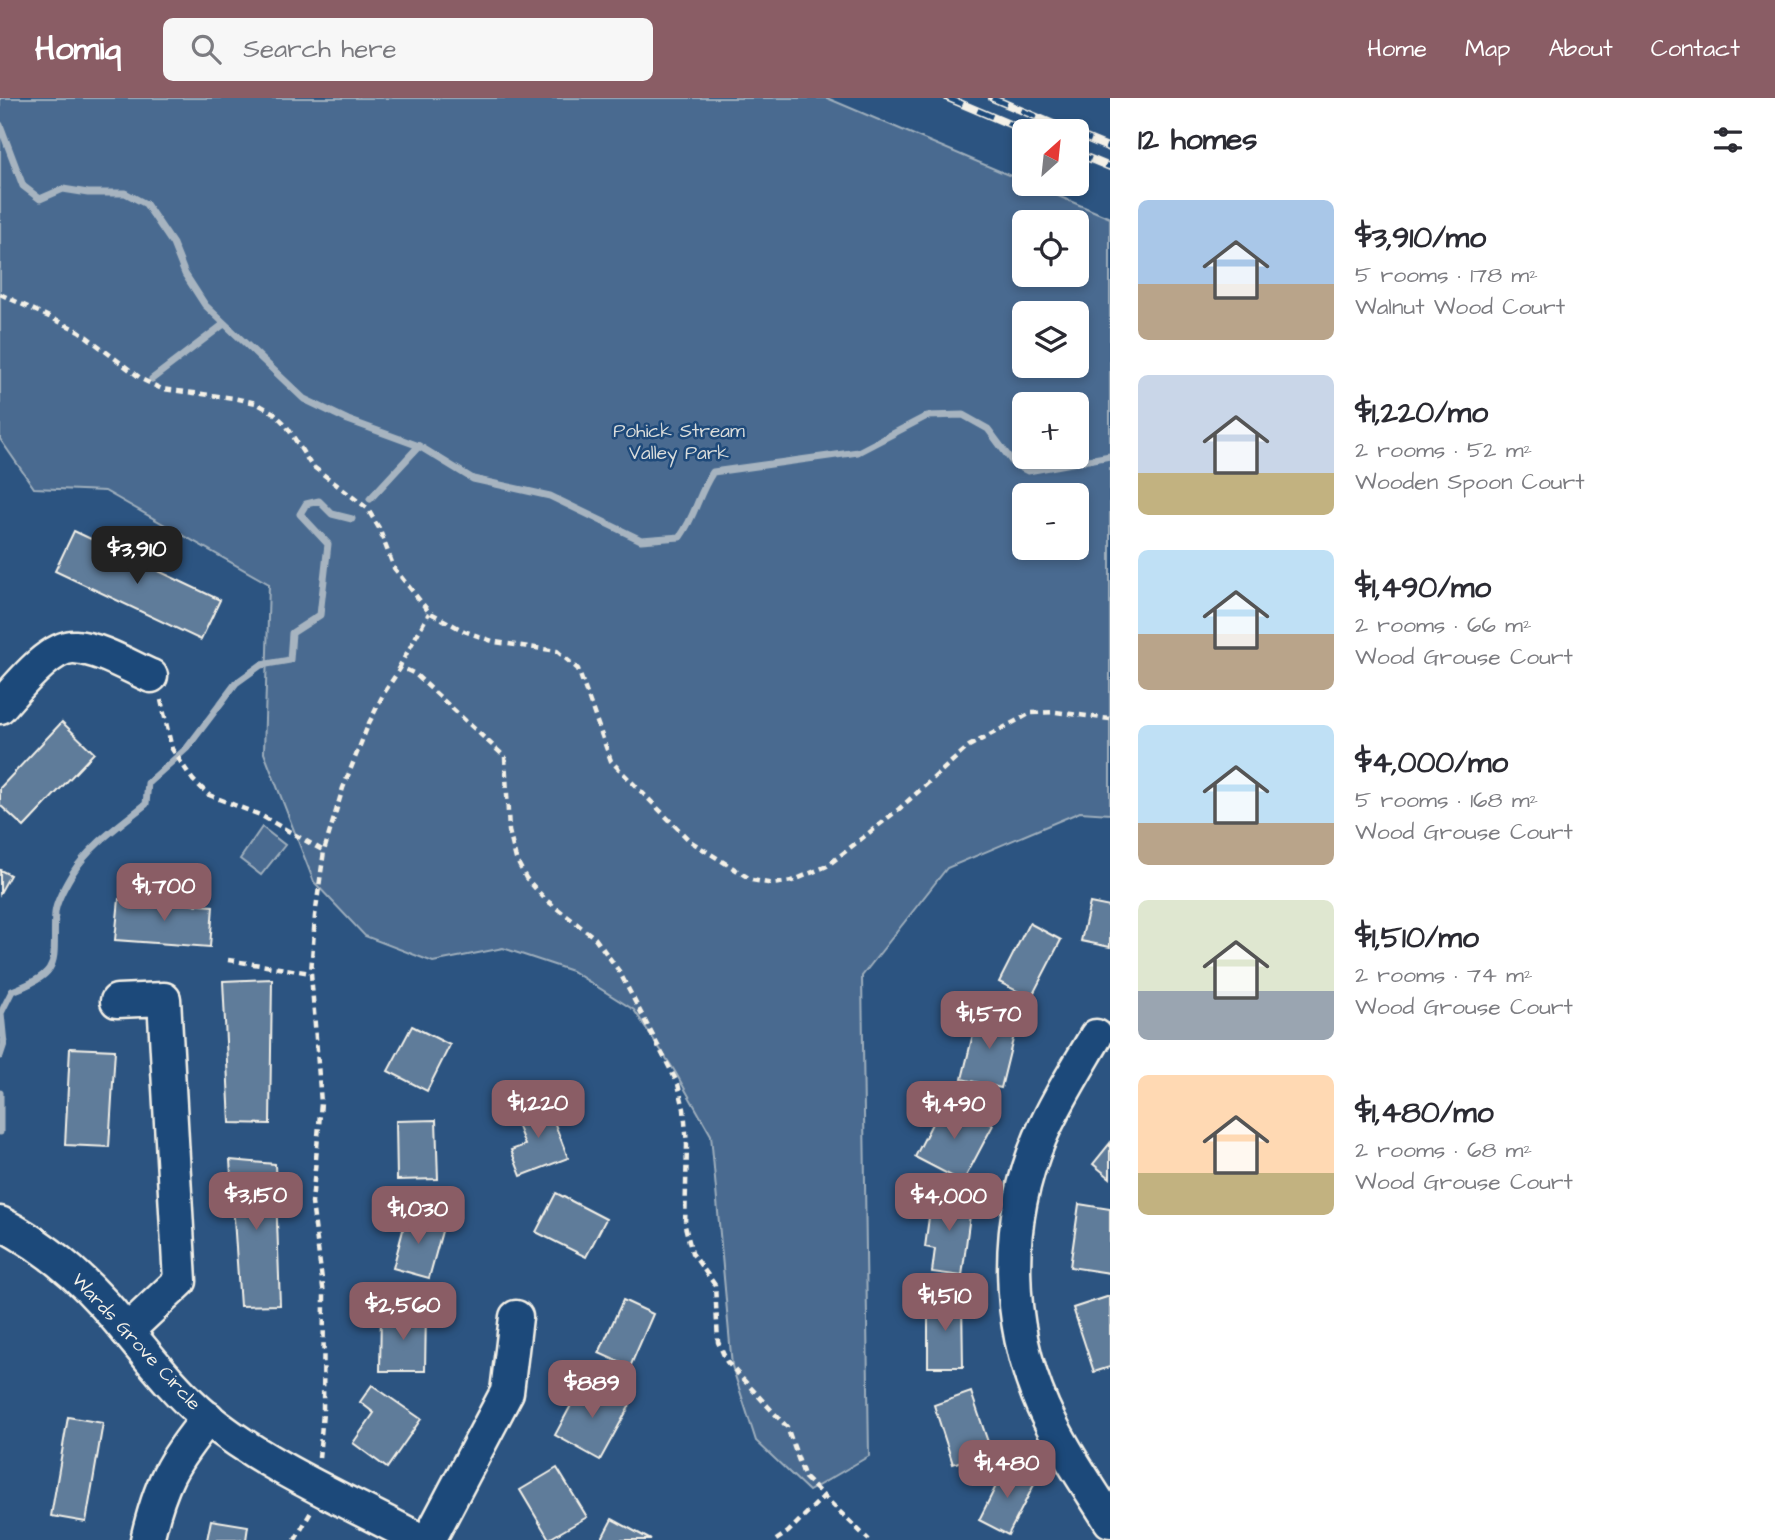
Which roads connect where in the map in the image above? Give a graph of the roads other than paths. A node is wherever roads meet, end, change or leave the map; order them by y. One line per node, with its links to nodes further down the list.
1 (156, 689): 2 (street)
2 (0, 706)
3 (117, 1001): 7 (street)
4 (1096, 1036): 9 (street)
5 (0, 1223): 7 (street, Wards Grove Circle)
6 (516, 1317): 12 (street)
7 (127, 1331): 8 (street, Wards Grove Circle)
8 (208, 1419): 10 (street); 11 (street, Wards Grove Circle)
9 (1110, 1523): 13 (street)
10 (147, 1540)
11 (420, 1540)
12 (429, 1540)
13 (1092, 1540)

